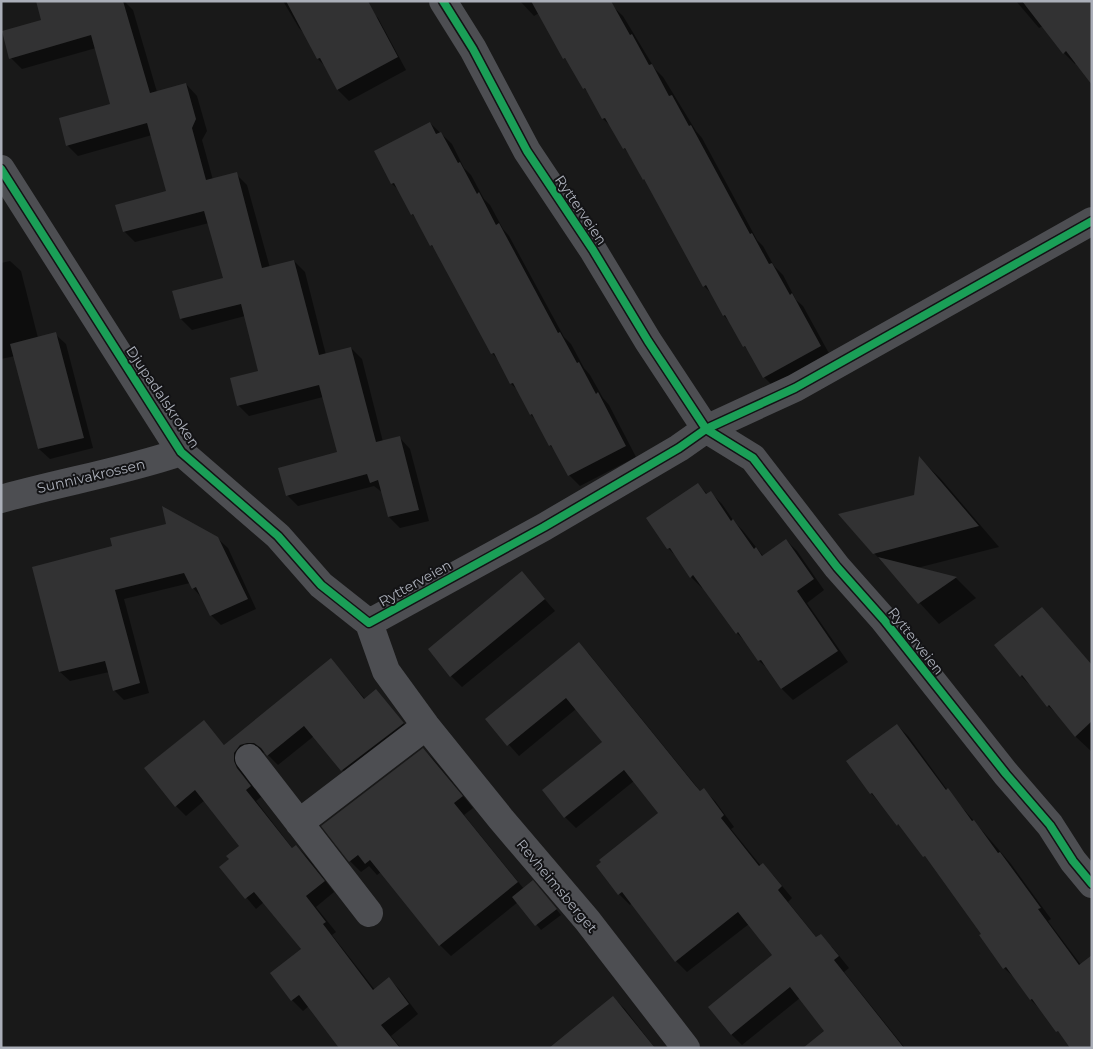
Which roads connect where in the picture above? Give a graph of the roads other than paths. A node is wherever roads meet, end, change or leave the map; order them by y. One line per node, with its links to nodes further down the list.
1 (443, 1): 4 (street, Rytterveien)
2 (1, 169): 5 (street, Djupadalskroken)
3 (1092, 221): 4 (street)
4 (706, 429): 7 (street, Rytterveien); 11 (street, Rytterveien)
5 (180, 452): 6 (street, Sunnivakrossen); 7 (street, Djupadalskroken)
6 (1, 499)
7 (369, 623): 8 (street, Revheimsberget)
8 (426, 726): 10 (street); 13 (street, Revheimsberget)
9 (249, 758): 10 (street)
10 (299, 823): 12 (street)
11 (1092, 884)
12 (369, 913)
13 (686, 1048)

